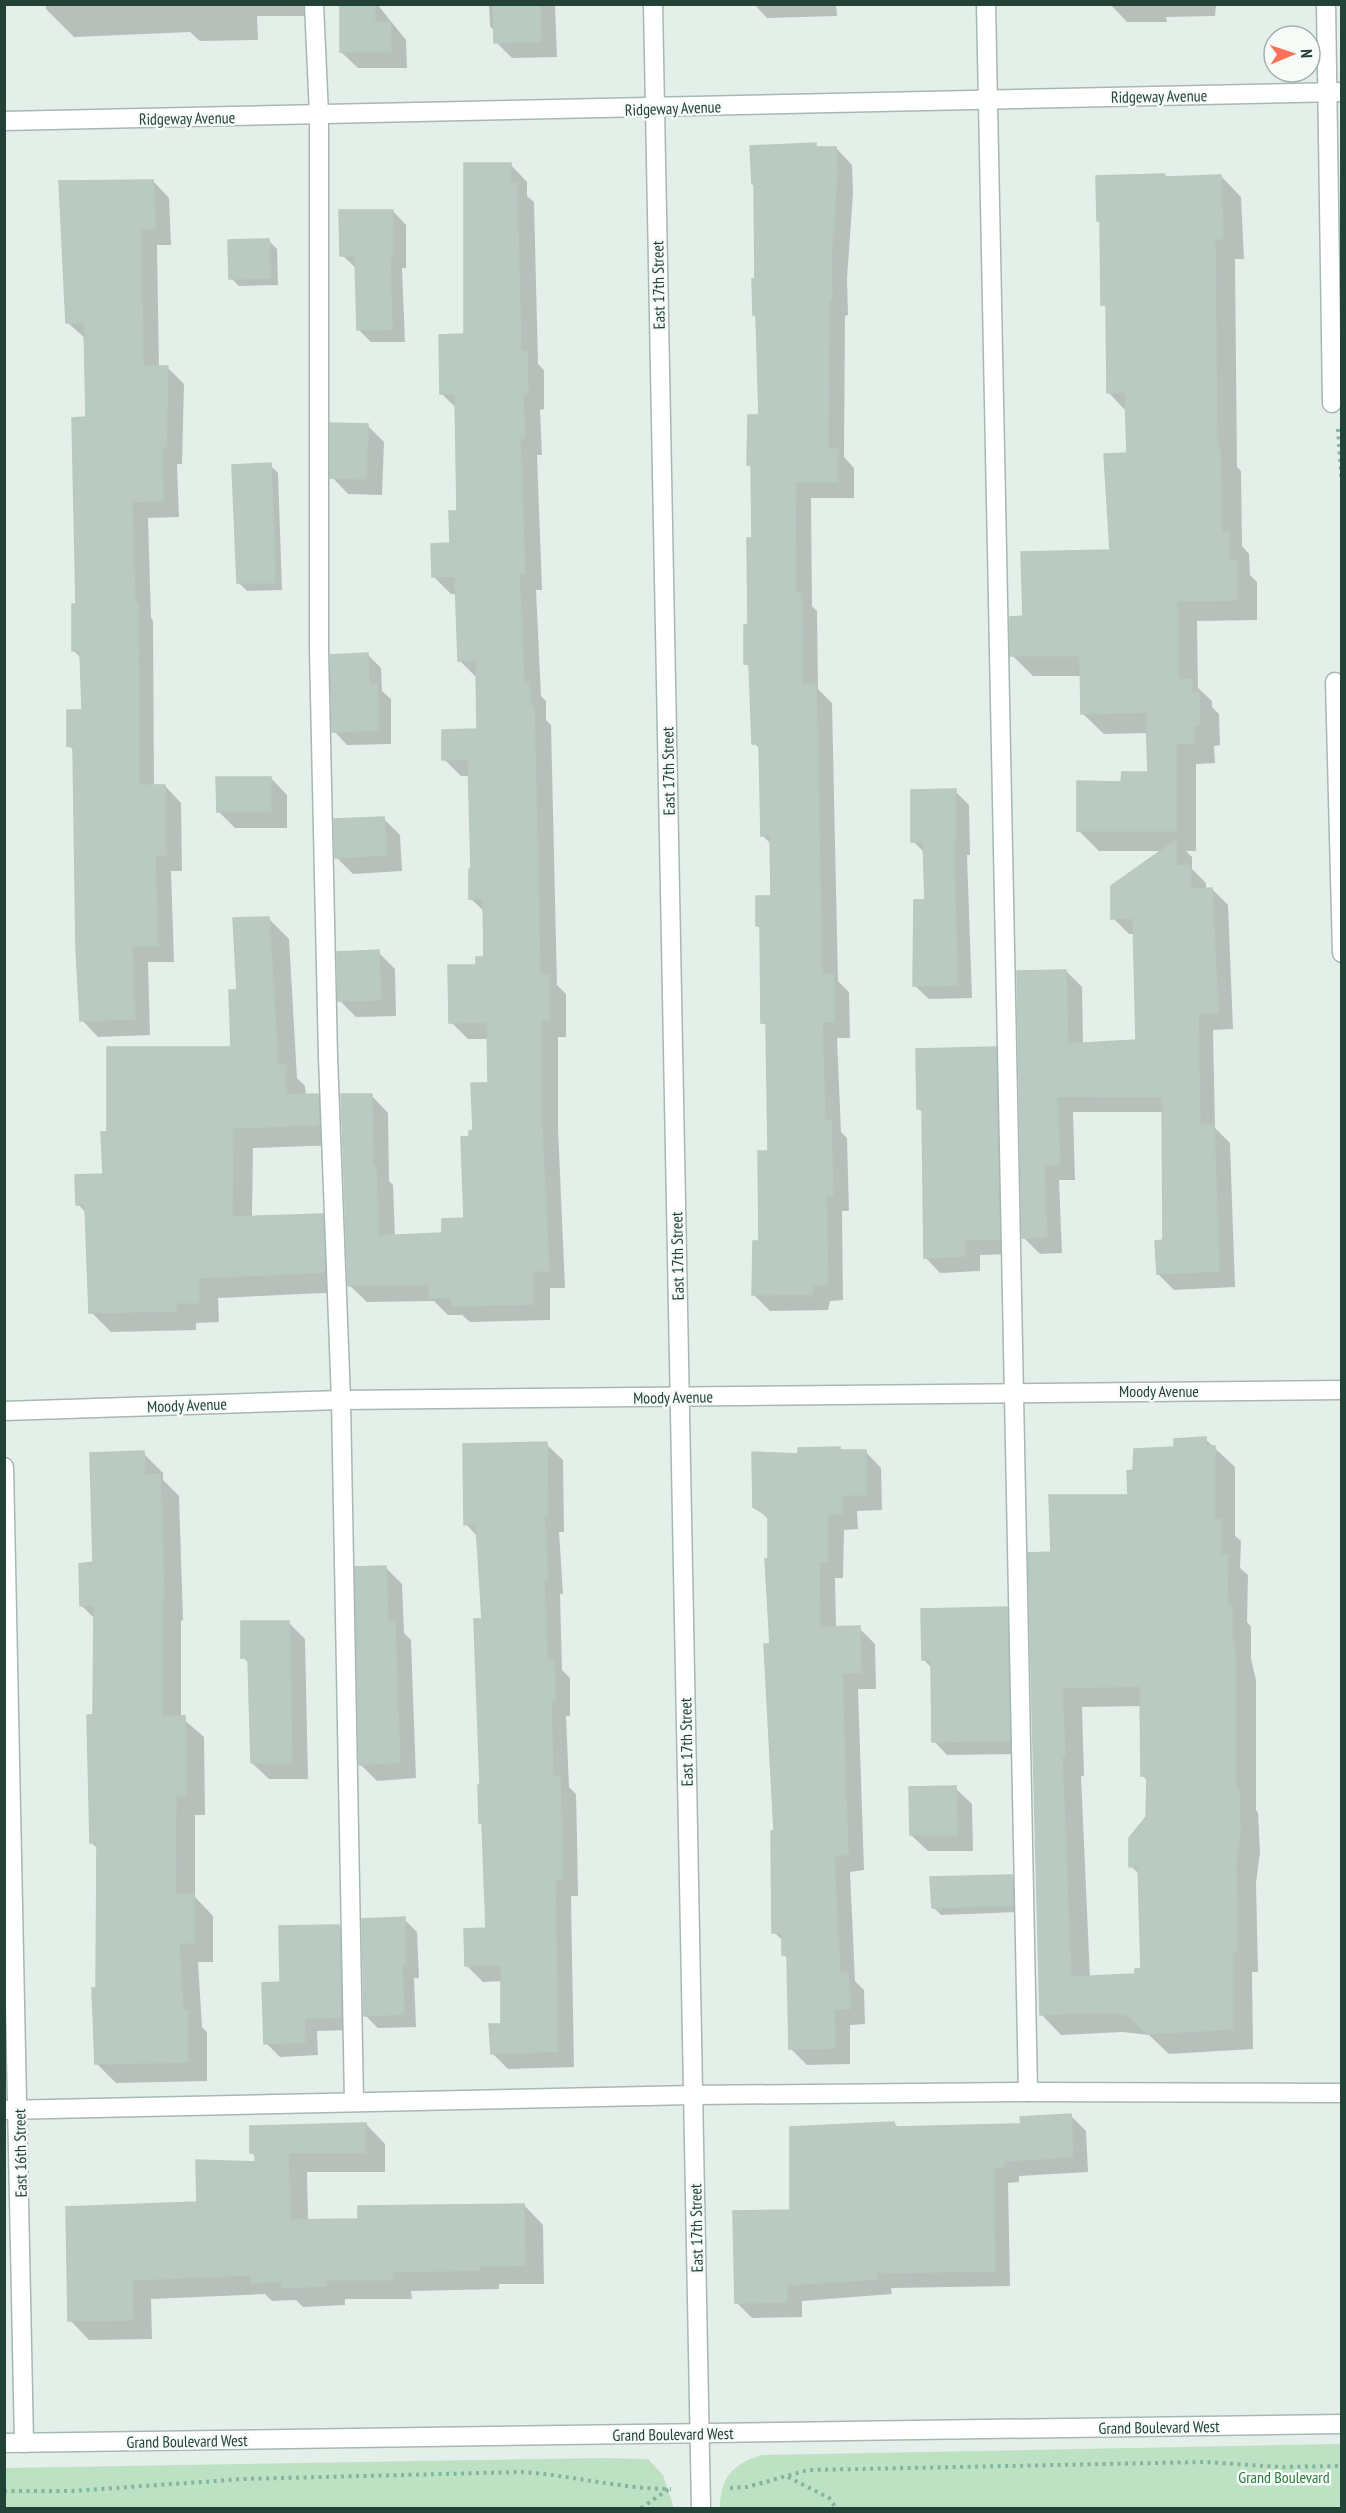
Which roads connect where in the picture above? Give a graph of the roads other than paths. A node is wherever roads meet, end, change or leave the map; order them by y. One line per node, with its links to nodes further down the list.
1 (314, 4): 8 (street)
2 (653, 4): 7 (street, East 17th Street)
3 (987, 4): 6 (street)
4 (1326, 4): 5 (street)
5 (1334, 92): 6 (street, Ridgeway Avenue); 10 (street)
6 (988, 100): 7 (street, Ridgeway Avenue); 14 (street)
7 (655, 108): 8 (street, Ridgeway Avenue); 15 (street, East 17th Street)
8 (319, 115): 9 (street, Ridgeway Avenue); 16 (street)
9 (4, 121)
10 (1332, 403)
11 (1335, 682): 12 (street)
12 (1341, 953)
13 (1341, 1390): 14 (street, Moody Avenue)
14 (1014, 1392): 15 (street, Moody Avenue); 19 (street)
15 (680, 1397): 16 (street, Moody Avenue); 21 (street, East 17th Street)
16 (341, 1400): 17 (street, Moody Avenue); 22 (street)
17 (4, 1411)
18 (4, 1467): 23 (street, East 16th Street)
19 (1028, 2092): 20 (street); 21 (street)
20 (1341, 2093)
21 (693, 2095): 22 (street); 25 (street, East 17th Street)
22 (354, 2101): 23 (street)
23 (12, 2110): 27 (street, East 16th Street)
24 (1341, 2424): 25 (street, Grand Boulevard West)
25 (699, 2434): 27 (street, Grand Boulevard West); 28 (street, East 17th Street)
26 (4, 2443): 27 (street, Grand Boulevard West)
27 (24, 2443)
28 (701, 2508)

